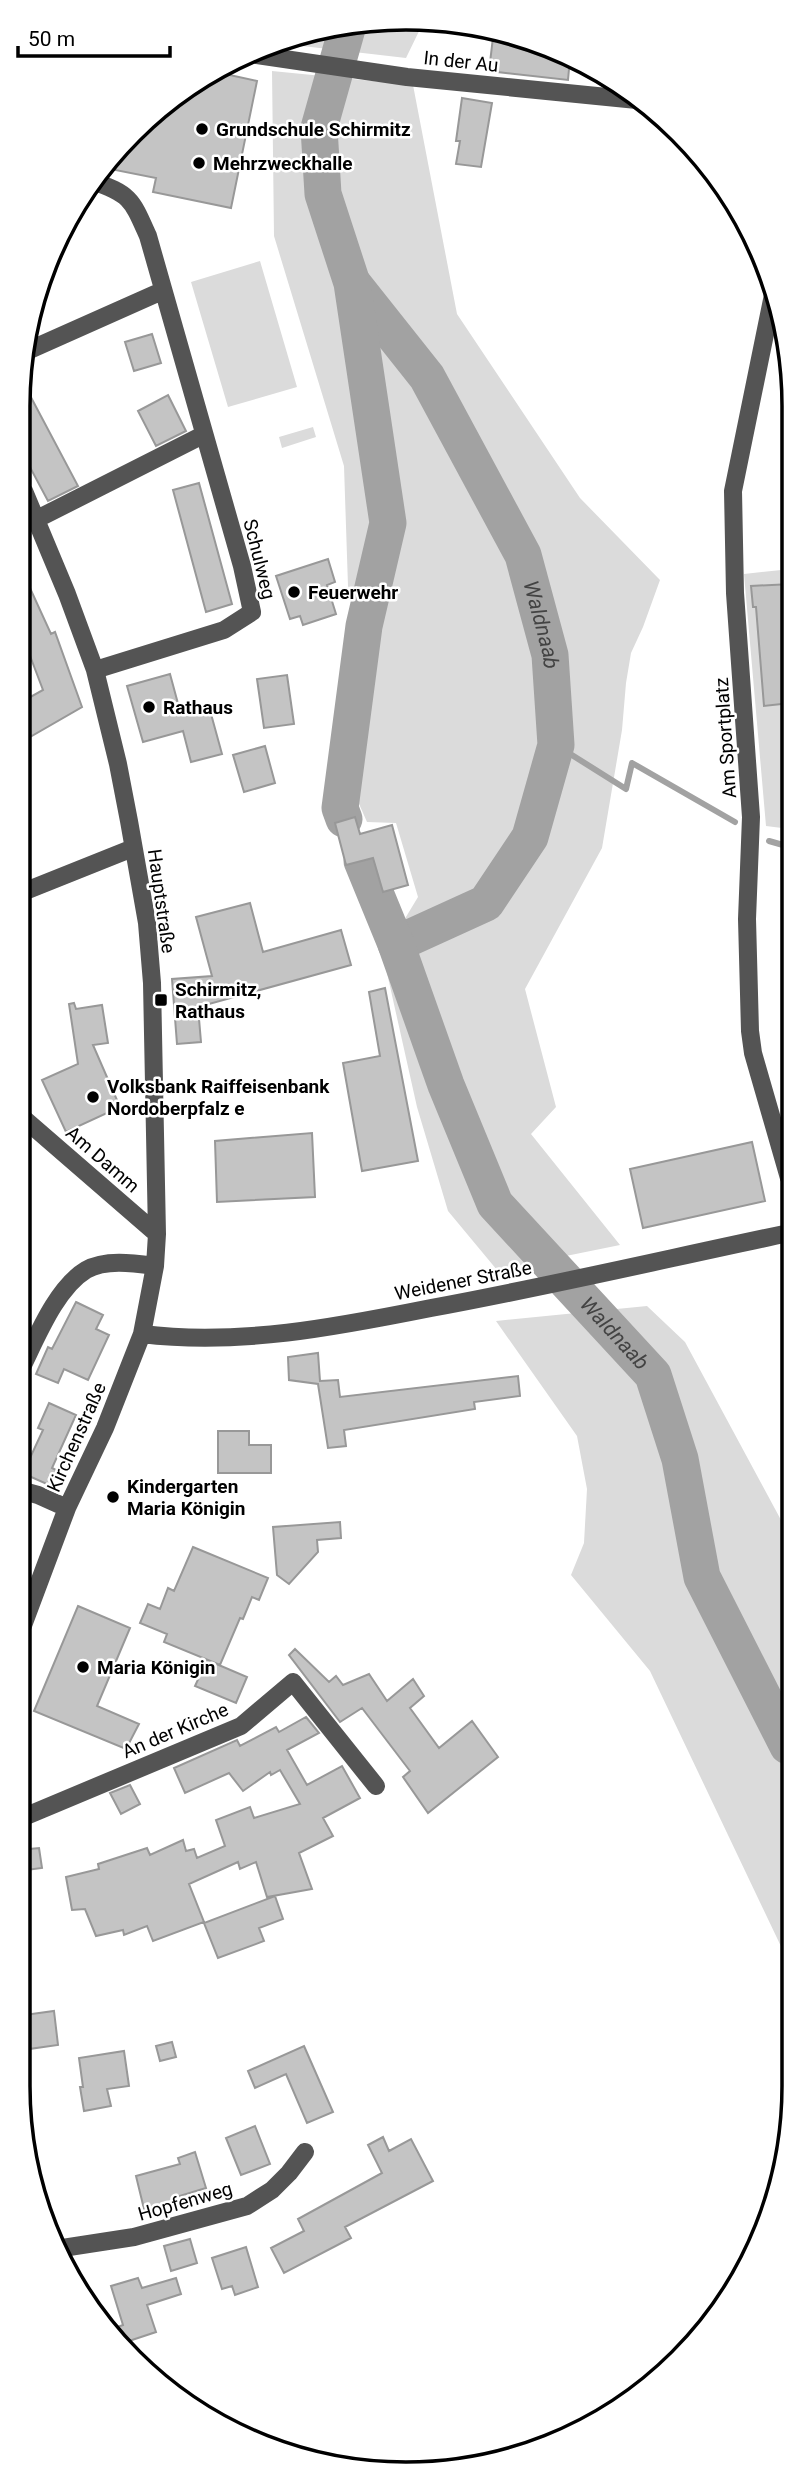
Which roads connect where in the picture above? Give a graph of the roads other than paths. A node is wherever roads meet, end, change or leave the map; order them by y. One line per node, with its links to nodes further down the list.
1 (267, 56): 2 (street, In der Au)
2 (622, 99)
3 (102, 184): 4 (street, Schulweg)
4 (162, 291): 6 (street); 7 (street, Schulweg)
5 (770, 312): 14 (street, Am Sportplatz)
6 (35, 348)
7 (203, 435): 9 (street); 10 (street, Schulweg)
8 (30, 504): 9 (street, Hauptstraße)
9 (37, 519): 10 (street, Hauptstraße)
10 (95, 670): 11 (street, Hauptstraße)
11 (133, 848): 12 (street); 15 (street, Hauptstraße)
12 (30, 889)
13 (30, 1123): 15 (street, Am Damm)
14 (782, 1154)
15 (157, 1234): 17 (street, Hauptstraße)
16 (782, 1234): 18 (street, Weidener Straße)
17 (155, 1266): 18 (street, Hauptstraße); 19 (street)
18 (142, 1334): 21 (street, Kirchenstraße)
19 (30, 1351)
20 (30, 1493): 21 (street)
21 (67, 1508): 22 (street, Kirchenstraße)
22 (30, 1607)
23 (376, 1786): 24 (street, An der Kirche)
24 (30, 1814)
25 (305, 2152): 26 (street, Hopfenweg)
26 (67, 2247)

